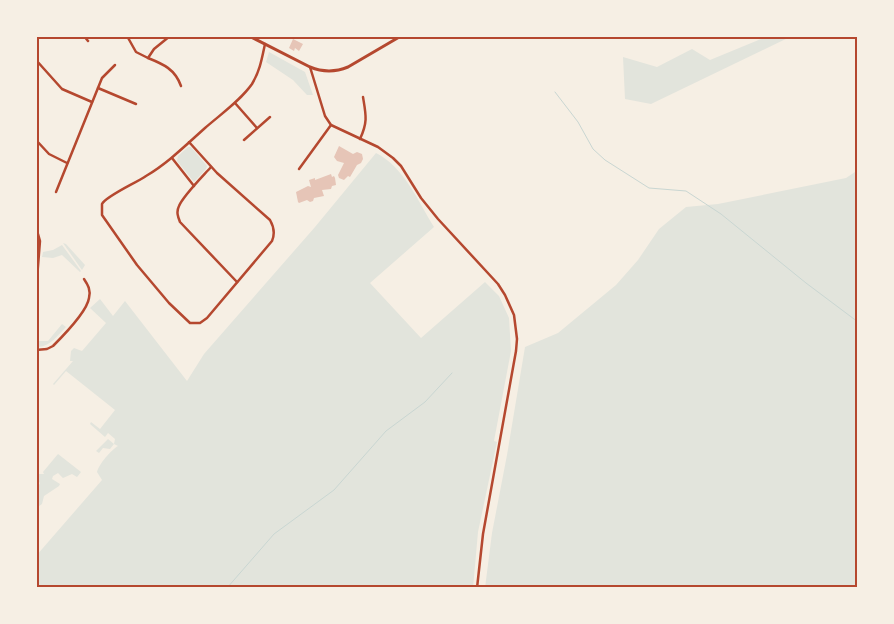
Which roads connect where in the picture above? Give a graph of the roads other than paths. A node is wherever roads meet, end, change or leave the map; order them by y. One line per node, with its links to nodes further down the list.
1 (84, 36): 7 (street)
2 (127, 36): 9 (street)
3 (170, 36): 9 (street)
4 (249, 36): 6 (main road)
5 (401, 36): 12 (main road)
6 (256, 38): 8 (main road)
7 (88, 41)
8 (265, 44): 12 (main road); 17 (street)
9 (148, 58): 13 (street)
10 (36, 60): 16 (street)
11 (115, 65): 14 (street)
12 (310, 67): 20 (street)
13 (181, 86)
14 (98, 88): 16 (street); 18 (street)
15 (363, 97): 22 (street)
16 (92, 102): 27 (street)
17 (235, 103): 21 (street); 25 (street)
18 (136, 104)
19 (270, 117): 21 (street)
20 (331, 125): 22 (street); 29 (street)
21 (257, 128): 24 (street)
22 (360, 139): 37 (street)
23 (36, 140): 27 (street)
24 (244, 140)
25 (189, 142): 26 (street); 28 (street)
26 (172, 158): 30 (street); 34 (street)
27 (67, 163): 31 (street)
28 (211, 167): 30 (street); 34 (street)
29 (299, 169)
30 (194, 186): 34 (street)
31 (56, 192)
32 (36, 228): 35 (street)
33 (84, 279): 36 (street)
34 (237, 282)
35 (36, 290)
36 (36, 350)
37 (477, 588)

